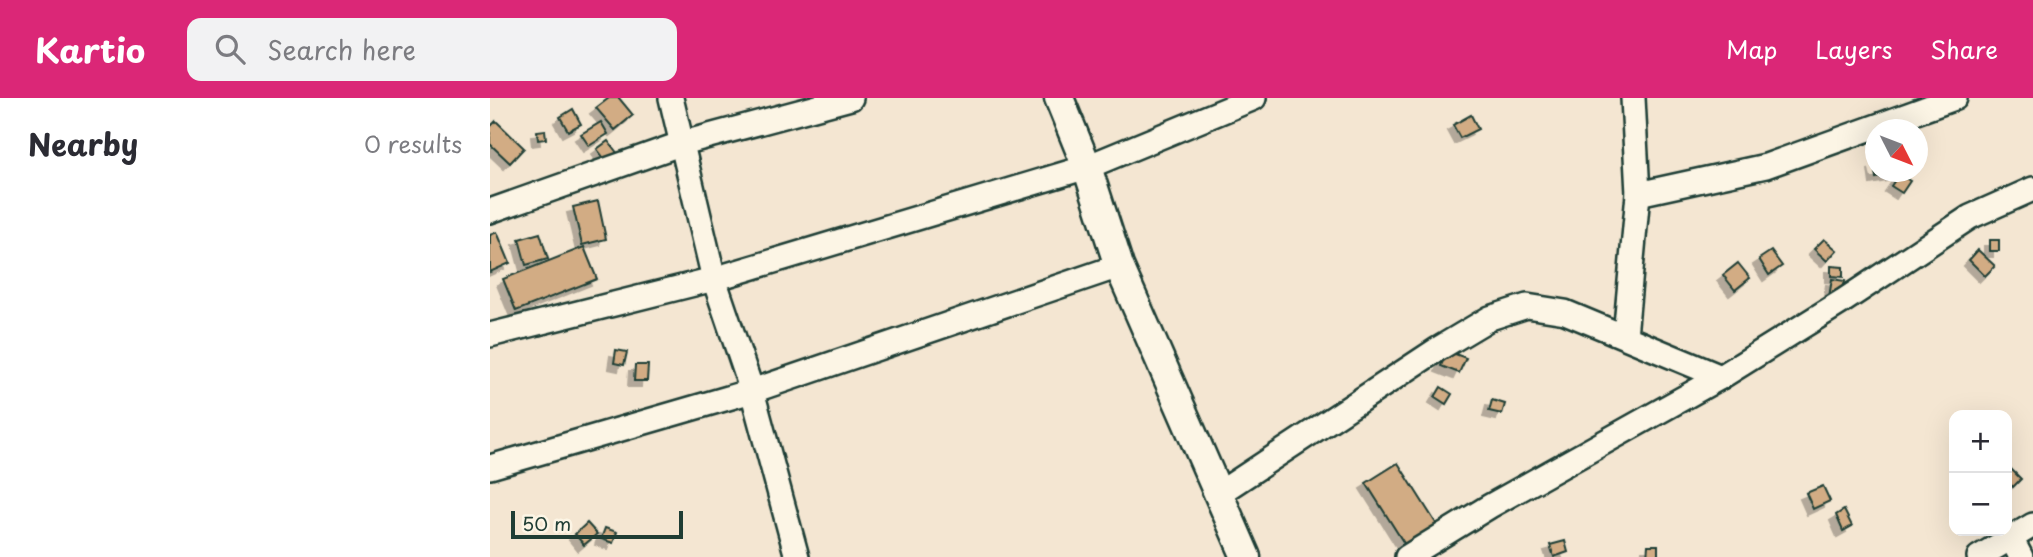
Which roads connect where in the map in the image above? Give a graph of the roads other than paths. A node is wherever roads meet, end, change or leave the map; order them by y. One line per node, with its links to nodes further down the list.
1 (671, 98): 7 (street)
2 (851, 98): 7 (street)
3 (1059, 98): 8 (street)
4 (1254, 98): 8 (street)
5 (1633, 98): 10 (street)
6 (1955, 98): 10 (street)
7 (682, 143): 11 (street); 13 (street)
8 (1087, 167): 12 (street); 13 (street)
9 (2033, 188): 16 (street)
10 (1639, 194): 15 (street)
11 (490, 211)
12 (1119, 266): 17 (street); 19 (street)
13 (715, 279): 14 (street); 17 (street)
14 (490, 335)
15 (1625, 337): 16 (street); 19 (street)
16 (1721, 377): 24 (street)
17 (752, 391): 18 (street); 22 (street)
18 (490, 467)
19 (1218, 495): 23 (street)
20 (2033, 524): 21 (street)
21 (2016, 547): 25 (street)
22 (797, 557)
23 (1246, 557)
24 (1407, 557)
25 (1979, 557)

